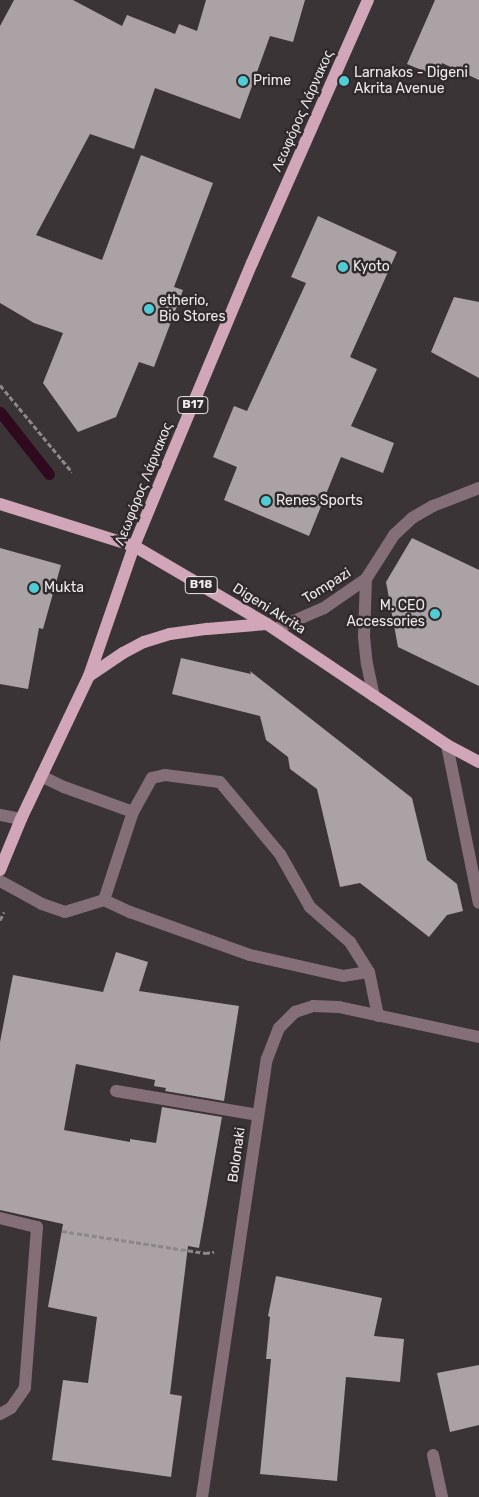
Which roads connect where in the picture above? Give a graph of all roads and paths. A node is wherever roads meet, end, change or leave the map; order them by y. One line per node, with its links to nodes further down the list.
1 (368, 0): 6 (main road, Λεωφόρος Λάρνακος / B17)
2 (0, 385): 3 (path)
3 (72, 472)
4 (479, 488): 7 (street, Tompazi)
5 (0, 504): 6 (main road, Digeni Akrita)
6 (134, 546): 8 (main road, Digeni Akrita / B18); 9 (main road, Λεωφόρος Λάρνακος)
7 (366, 579): 8 (street, Tompazi); 10 (street, Tompazi)
8 (271, 626): 9 (main road); 10 (main road, Digeni Akrita / B18)
9 (89, 676): 13 (main road, Λεωφόρος Λάρνακος)
10 (374, 696): 11 (main road, Digeni Akrita / B18)
11 (447, 745): 12 (main road, Digeni Akrita / B18); 20 (street)
12 (479, 762)
13 (42, 776): 14 (street); 16 (main road, Λεωφόρος Λάρνακος)
14 (133, 812): 19 (street); 21 (street)
15 (0, 815): 16 (street)
16 (21, 819): 17 (main road, Λεωφόρος Λάρνακος)
17 (0, 870)
18 (0, 880): 19 (street)
19 (104, 900): 21 (street)
20 (479, 903)
21 (369, 972): 22 (street)
22 (378, 1016): 23 (street, Bolonaki); 25 (street, Bolonaki)
23 (479, 1037)
24 (116, 1091): 25 (street)
25 (258, 1115): 28 (street, Bolonaki)
26 (0, 1218): 27 (street)
27 (38, 1227): 28 (path); 29 (street)
28 (239, 1247): 31 (street, Bolonaki)
29 (0, 1414)
30 (433, 1455): 32 (street)
31 (202, 1497)
32 (442, 1497)

